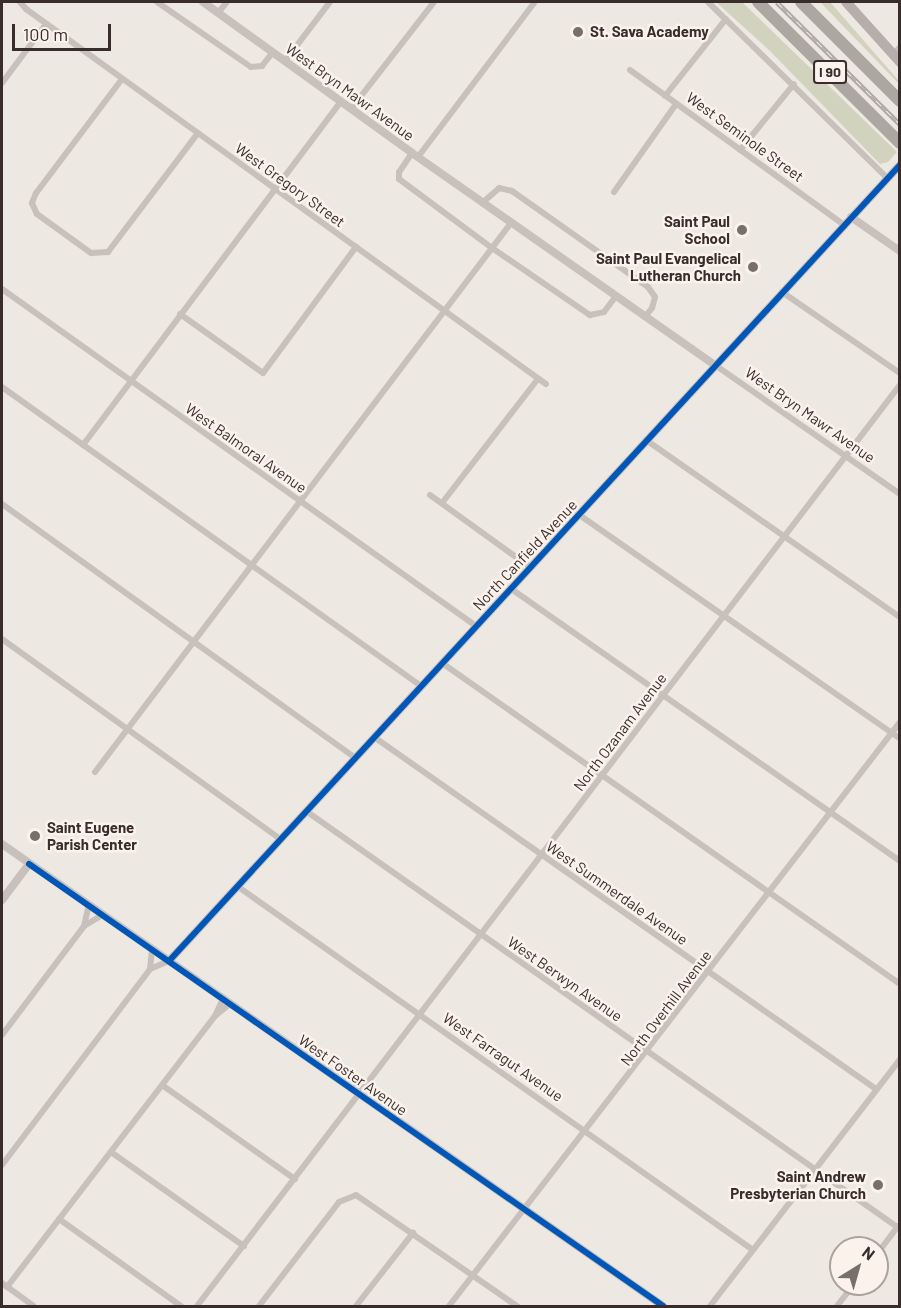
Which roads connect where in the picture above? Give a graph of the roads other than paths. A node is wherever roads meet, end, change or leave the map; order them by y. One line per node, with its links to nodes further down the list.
1 (158, 2): 15 (street, West Bryn Mawr Avenue)
2 (203, 2): 12 (street, West Bryn Mawr Avenue)
3 (227, 2): 12 (street)
4 (330, 2): 17 (street)
5 (434, 2): 26 (street)
6 (535, 2): 30 (street)
7 (708, 2): 13 (street)
8 (758, 2): 28 (highway, I 90)
9 (801, 2): 24 (highway, I 90)
10 (846, 2): 16 (main road)
11 (20, 3): 14 (street, West Gregory Street)
12 (218, 13): 15 (street, West Bryn Mawr Avenue)
13 (726, 19): 21 (street); 22 (street)
14 (46, 24): 19 (street, West Gregory Street); 20 (street)
15 (273, 52): 17 (street, West Bryn Mawr Avenue)
16 (897, 54)
17 (285, 61): 23 (street, West Bryn Mawr Avenue)
18 (630, 70): 22 (street, West Seminole Street)
19 (122, 79): 27 (street, West Gregory Street); 27 (street)
20 (2, 83)
21 (794, 84): 29 (street); 32 (street)
22 (665, 96): 25 (street, West Seminole Street)
23 (341, 101): 26 (street, West Bryn Mawr Avenue); 33 (street)
24 (900, 101)
25 (676, 104): 29 (street, West Seminole Street); 34 (street)
26 (351, 109): 30 (street, West Bryn Mawr Avenue)
27 (198, 133): 33 (street, West Gregory Street)
28 (900, 143)
29 (740, 150): 38 (street, West Seminole Street)
30 (415, 155): 35 (street, West Bryn Mawr Avenue); 40 (street, West Bryn Mawr Avenue)
31 (898, 166): 32 (street, North Canfield Avenue)
32 (887, 178): 36 (street, North Canfield Avenue)
33 (274, 188): 39 (street, West Gregory Street); 46 (street)
34 (614, 192)
35 (482, 202): 37 (street, West Bryn Mawr Avenue); 47 (street)
36 (851, 217): 38 (street, North Canfield Avenue); 41 (street)
37 (511, 223): 40 (street); 44 (street, West Bryn Mawr Avenue)
38 (844, 225): 43 (street, North Canfield Avenue)
39 (356, 248): 45 (street, West Gregory Street); 46 (street)
40 (492, 248): 44 (street, West Bryn Mawr Avenue); 45 (street)
41 (900, 251)
42 (2, 289): 51 (street, West Balmoral Avenue)
43 (782, 292): 48 (street, North Canfield Avenue); 49 (street)
44 (616, 296): 47 (street, West Bryn Mawr Avenue)
45 (444, 311): 50 (street, West Gregory Street); 60 (street)
46 (180, 315): 51 (street)
47 (645, 317): 48 (street, West Bryn Mawr Avenue)
48 (715, 365): 55 (street, North Canfield Avenue); 57 (street, West Bryn Mawr Avenue)
49 (900, 373)
50 (538, 379): 52 (street, West Gregory Street); 61 (street)
51 (131, 381): 56 (street); 60 (street, West Balmoral Avenue)
52 (546, 384)
53 (900, 385): 57 (street, North Ozanam Avenue)
54 (2, 387): 56 (street)
55 (646, 440): 63 (street, North Canfield Avenue); 64 (street)
56 (82, 446): 65 (street)
57 (845, 457): 58 (street, West Bryn Mawr Avenue); 64 (street, North Ozanam Avenue)
58 (900, 494)
59 (430, 495): 61 (street)
60 (300, 501): 65 (street); 70 (street, West Balmoral Avenue)
61 (442, 503): 66 (street)
62 (2, 504): 72 (street)
63 (578, 514): 66 (street, North Canfield Avenue); 68 (street)
64 (784, 537): 68 (street, North Ozanam Avenue); 69 (street)
65 (251, 566): 72 (street); 74 (street)
66 (530, 567): 67 (street, North Canfield Avenue)
67 (510, 588): 70 (street, North Canfield Avenue); 75 (street)
68 (723, 617): 75 (street, North Ozanam Avenue); 78 (street)
69 (900, 617)
70 (476, 626): 73 (street, North Canfield Avenue)
71 (2, 639): 77 (street)
72 (194, 642): 77 (street); 81 (street)
73 (442, 663): 74 (street, North Canfield Avenue); 83 (street)
74 (421, 686): 79 (street, North Canfield Avenue)
75 (663, 696): 83 (street, North Ozanam Avenue); 85 (street)
76 (900, 722): 78 (street, North Overhill Avenue)
77 (128, 729): 82 (street); 86 (street)
78 (891, 733): 80 (street); 85 (street, North Overhill Avenue)
79 (374, 737): 81 (street, North Canfield Avenue); 88 (street, West Summerdale Avenue)
80 (900, 739)
81 (355, 758): 84 (street, North Canfield Avenue)
82 (95, 772)
83 (603, 775): 88 (street, North Ozanam Avenue); 92 (street)
84 (306, 811): 86 (street, North Canfield Avenue); 97 (street, West Berwyn Avenue)
85 (830, 813): 89 (street); 92 (street, North Overhill Avenue)
86 (280, 839): 91 (street, North Canfield Avenue)
87 (2, 844): 90 (street, West Foster Avenue)
88 (542, 855): 97 (street, North Ozanam Avenue); 101 (street, West Summerdale Avenue)
89 (900, 861)
90 (29, 864): 93 (street); 94 (street, West Foster Avenue)
91 (237, 886): 99 (street, North Canfield Avenue); 104 (street, West Farragut Avenue)
92 (769, 892): 101 (street, North Overhill Avenue); 102 (street)
93 (2, 900)
94 (89, 905): 95 (street, West Foster Avenue); 96 (street)
95 (102, 915): 96 (street); 98 (street, West Foster Avenue)
96 (84, 926): 105 (street)
97 (481, 935): 104 (street, North Ozanam Avenue); 106 (street, West Berwyn Avenue)
98 (152, 950): 99 (street, West Foster Avenue); 100 (street)
99 (169, 961): 100 (street); 103 (street, West Foster Avenue)
100 (150, 969): 113 (street)
101 (708, 971): 106 (street, North Overhill Avenue); 109 (street, West Summerdale Avenue)
102 (900, 984)
103 (226, 1001): 108 (street); 110 (street, West Foster Avenue)
104 (421, 1014): 110 (street, North Ozanam Avenue); 111 (street, West Farragut Avenue)
105 (2, 1035)
106 (647, 1051): 111 (street, North Overhill Avenue); 114 (street, West Berwyn Avenue)
107 (900, 1059): 109 (street)
108 (162, 1085): 112 (street); 115 (street)
109 (876, 1089): 114 (street)
110 (360, 1094): 115 (street, North Ozanam Avenue); 116 (street, West Foster Avenue)
111 (586, 1131): 116 (street, North Overhill Avenue); 122 (street, West Farragut Avenue)
112 (111, 1152): 117 (street); 121 (street)
113 (2, 1165)
114 (815, 1169): 118 (street, West Berwyn Avenue); 122 (street)
115 (295, 1179): 121 (street, North Ozanam Avenue)
116 (525, 1210): 123 (street, North Overhill Avenue); 132 (street, West Foster Avenue)
117 (59, 1219): 124 (street); 126 (street)
118 (899, 1227): 120 (street)
119 (412, 1233): 123 (street); 128 (street); 129 (street)
120 (889, 1239)
121 (244, 1246): 127 (street, North Ozanam Avenue)
122 (753, 1250): 133 (street)
123 (473, 1275): 130 (street, North Overhill Avenue); 131 (street)
124 (4, 1285): 125 (street)
125 (34, 1306)
126 (181, 1306)
127 (197, 1306)
128 (259, 1306)
129 (356, 1306)
130 (449, 1306)
131 (517, 1306)
132 (663, 1306)
133 (710, 1306)

